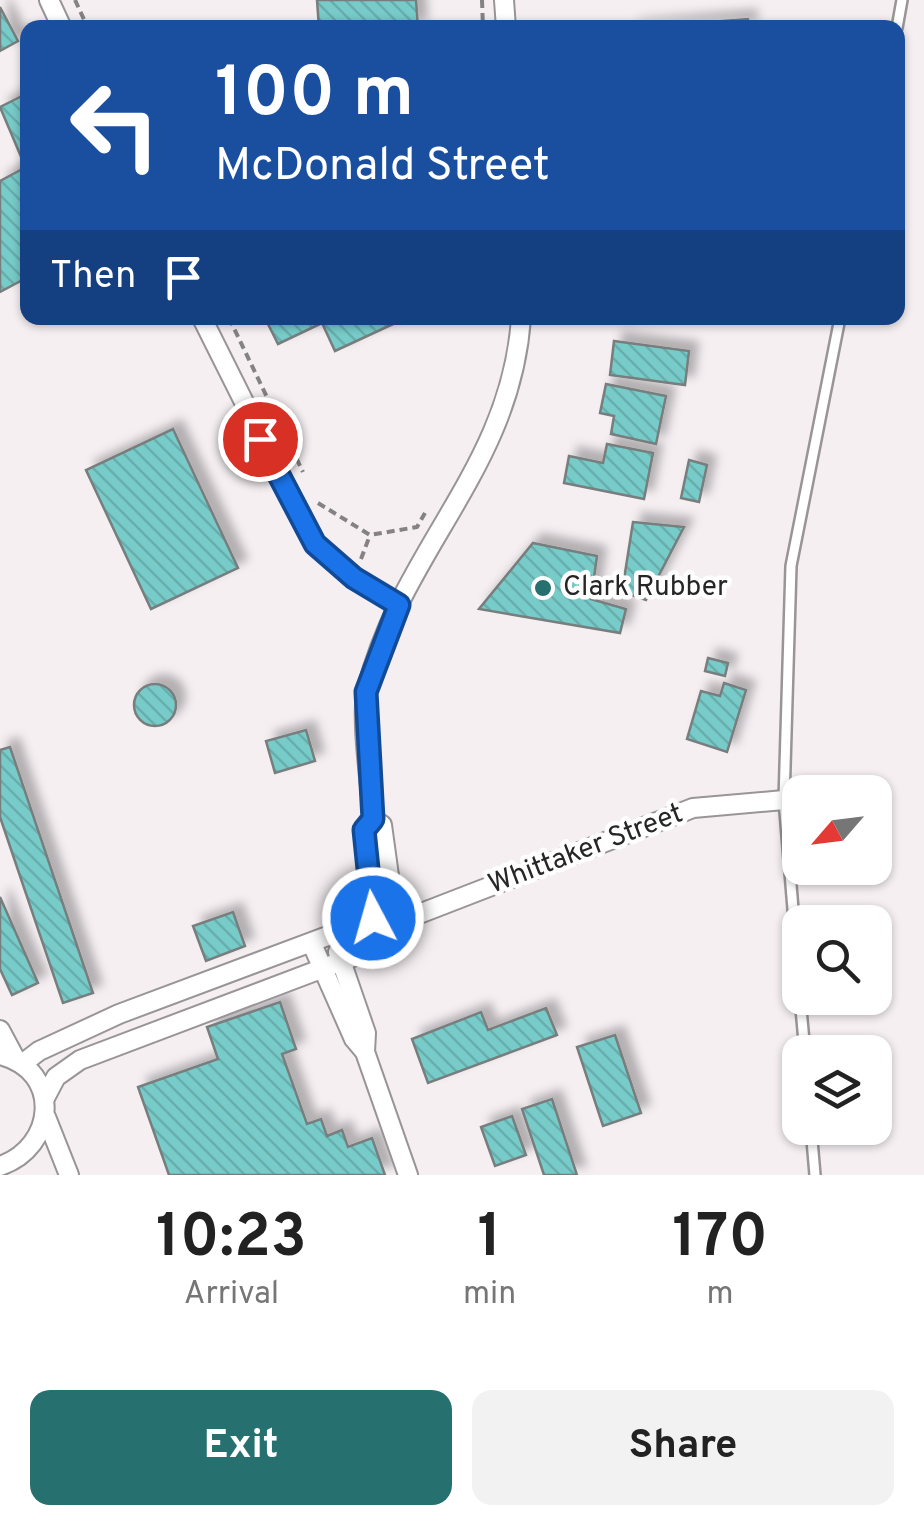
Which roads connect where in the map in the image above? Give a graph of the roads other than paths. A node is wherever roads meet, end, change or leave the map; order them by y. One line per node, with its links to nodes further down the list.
1 (206, 325): 4 (street)
2 (520, 325): 4 (street)
3 (839, 325): 5 (lane)
4 (399, 605): 7 (street)
5 (785, 775)
6 (782, 800): 9 (street, Whittaker Street)
7 (373, 819): 8 (street); 9 (street)
8 (373, 918): 9 (street); 10 (street)
9 (393, 924): 12 (street, Whittaker Street)
10 (332, 936): 11 (street); 12 (street)
11 (312, 944): 13 (street); 16 (street)
12 (342, 963): 13 (street, Whittaker Street); 15 (street)
13 (322, 970): 15 (street); 17 (street, Whittaker Street)
14 (0, 1030): 16 (street)
15 (366, 1052): 21 (street)
16 (13, 1060): 17 (street)
17 (46, 1107): 19 (street, Whittaker Street); 20 (street)
18 (812, 1145): 22 (lane)
19 (0, 1166)
20 (69, 1175)
21 (408, 1175)
22 (815, 1175)

